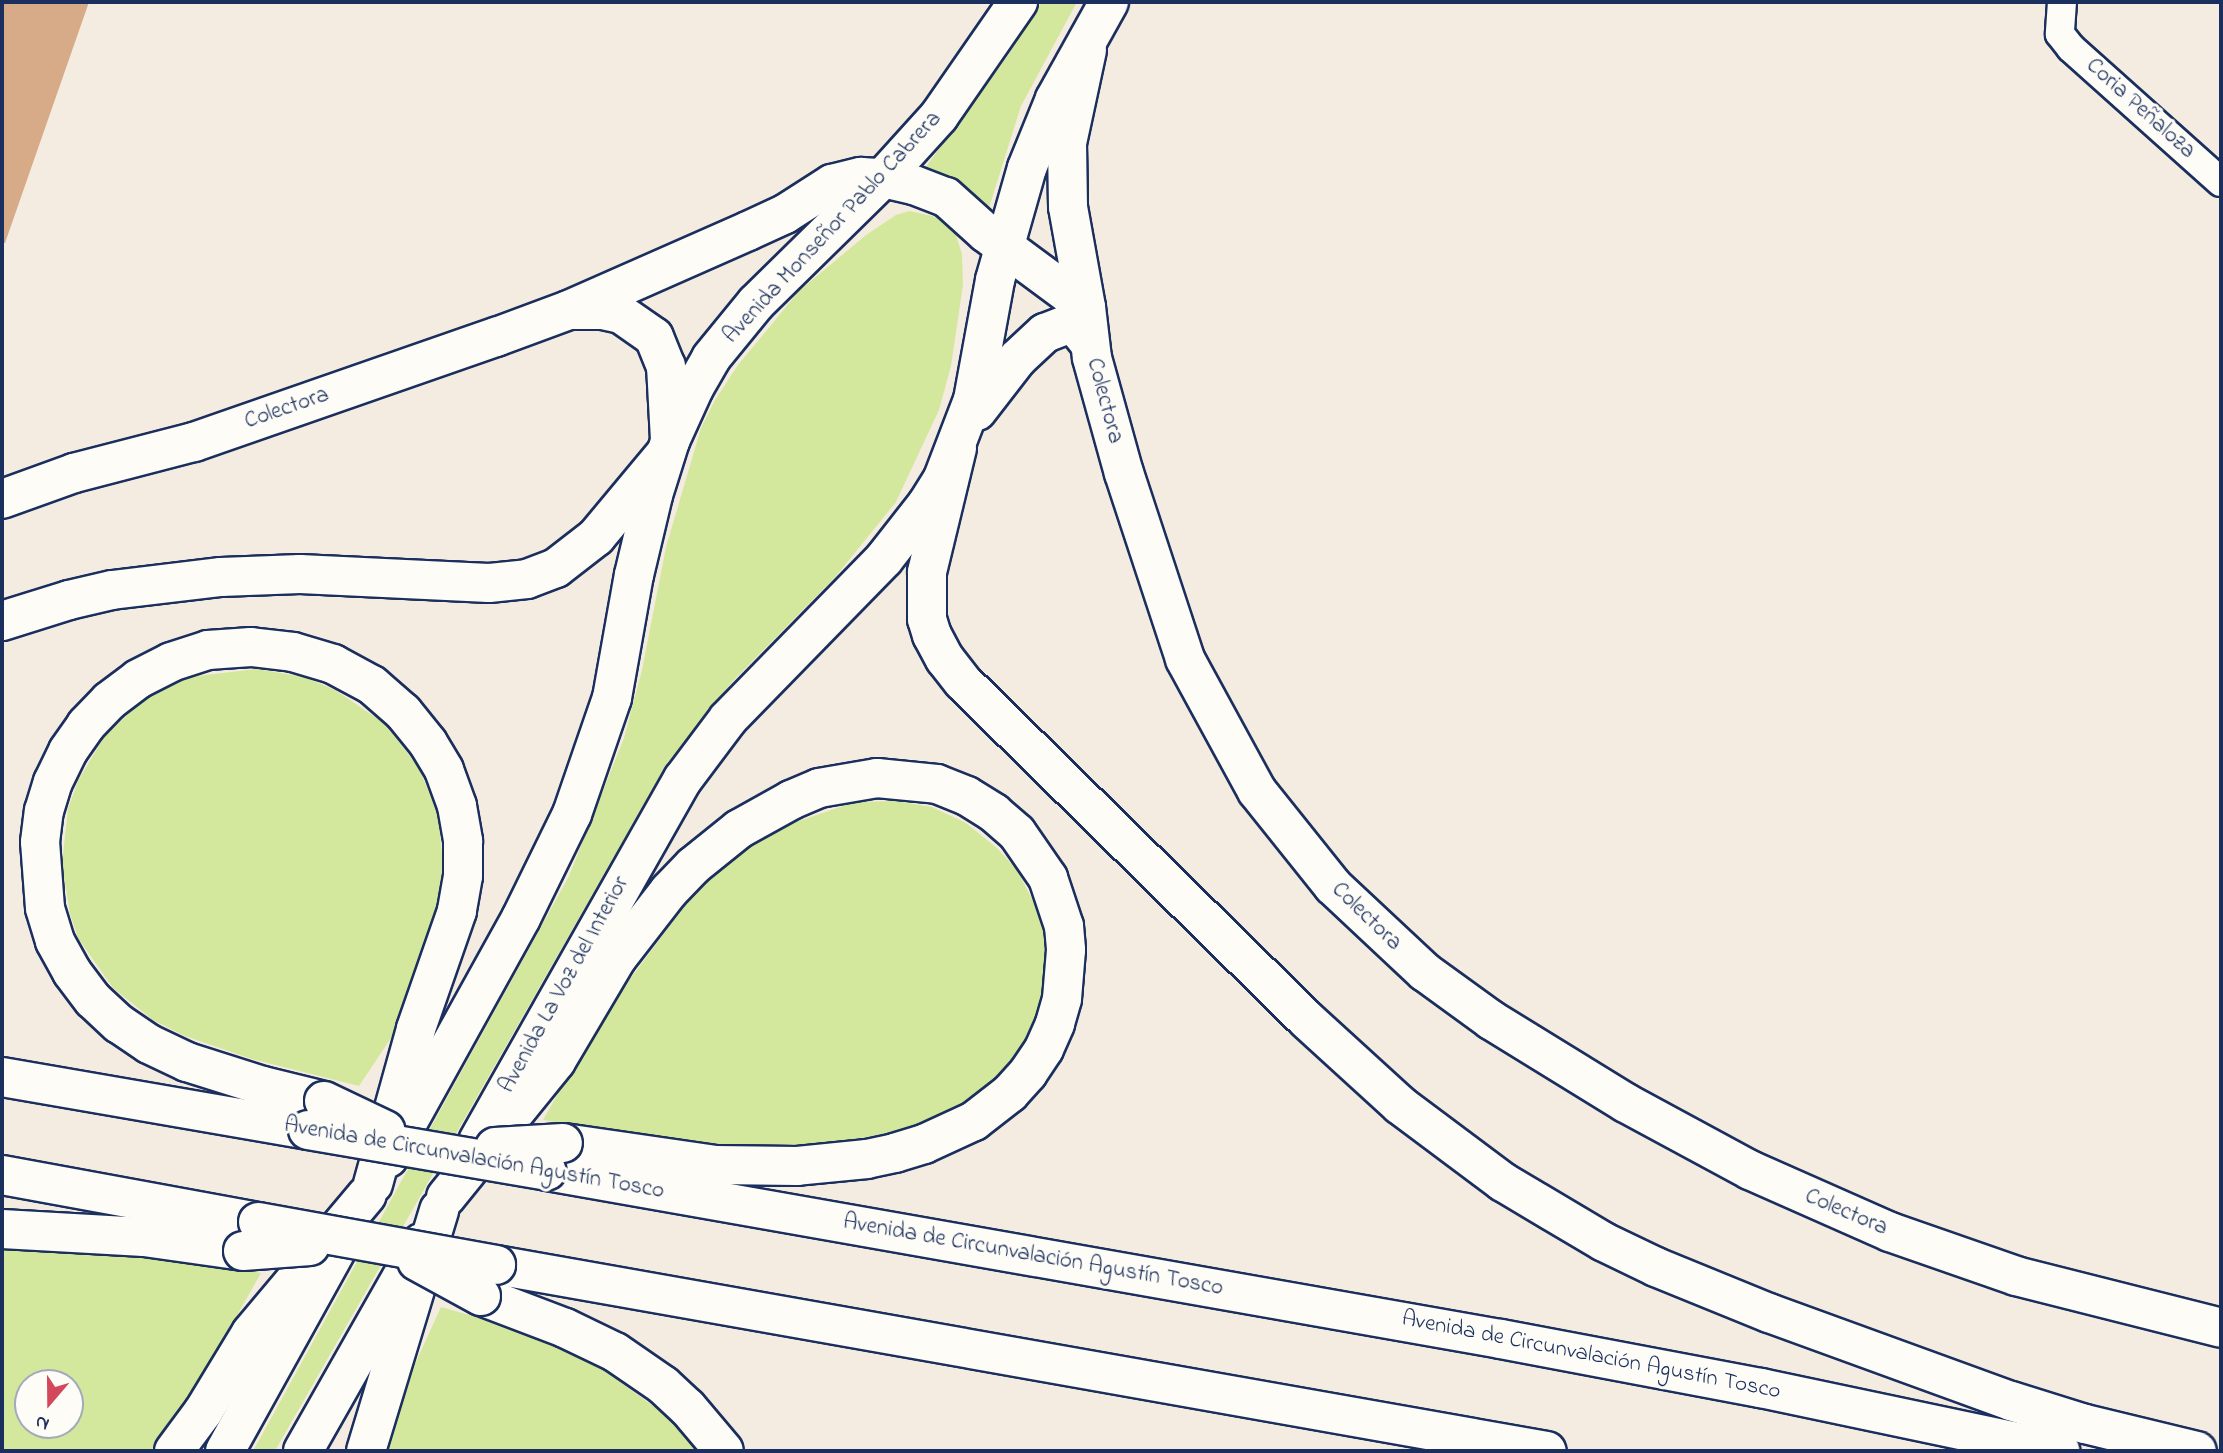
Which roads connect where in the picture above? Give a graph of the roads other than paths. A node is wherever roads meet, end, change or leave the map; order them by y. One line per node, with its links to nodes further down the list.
1 (1018, 2): 5 (main road, Avenida Monseñor Pablo Cabrera)
2 (1109, 2): 4 (main road)
3 (2062, 2): 6 (street, Coria Peñaloza)
4 (1089, 36): 7 (main road); 9 (main road, Colectora)
5 (883, 178): 7 (main road, Colectora); 8 (main road, Colectora); 11 (main road, Avenida Monseñor Pablo Cabrera)
6 (2221, 183)
7 (1003, 245): 9 (main road, Colectora); 10 (main road)
8 (569, 310): 11 (main road); 12 (main road, Colectora)
9 (1088, 326): 10 (main road); 23 (main road, Colectora)
10 (961, 437): 19 (main road, Avenida La Voz del Interior); 31 (main road)
11 (668, 447): 13 (main road); 18 (main road, Avenida Monseñor Pablo Cabrera)
12 (2, 499)
13 (2, 621)
14 (2, 1077): 15 (main road, Avenida de Circunvalación Agustín Tosco)
15 (316, 1115): 16 (main road, Avenida de Circunvalación Agustín Tosco, bridge); 18 (main road)
16 (555, 1157): 19 (main road); 30 (main road, Avenida de Circunvalación Agustín Tosco)
17 (2, 1175): 21 (main road)
18 (370, 1189): 24 (main road); 25 (main road)
19 (443, 1204): 26 (main road, Avenida La Voz del Interior); 27 (main road)
20 (2, 1229): 21 (main road)
21 (250, 1236): 22 (main road, bridge)
22 (488, 1281): 28 (main road); 29 (main road)
23 (2221, 1328)
24 (174, 1451)
25 (225, 1451)
26 (303, 1451)
27 (366, 1451)
28 (724, 1451)
29 (1547, 1451)
30 (2060, 1451)
31 (2197, 1451)

